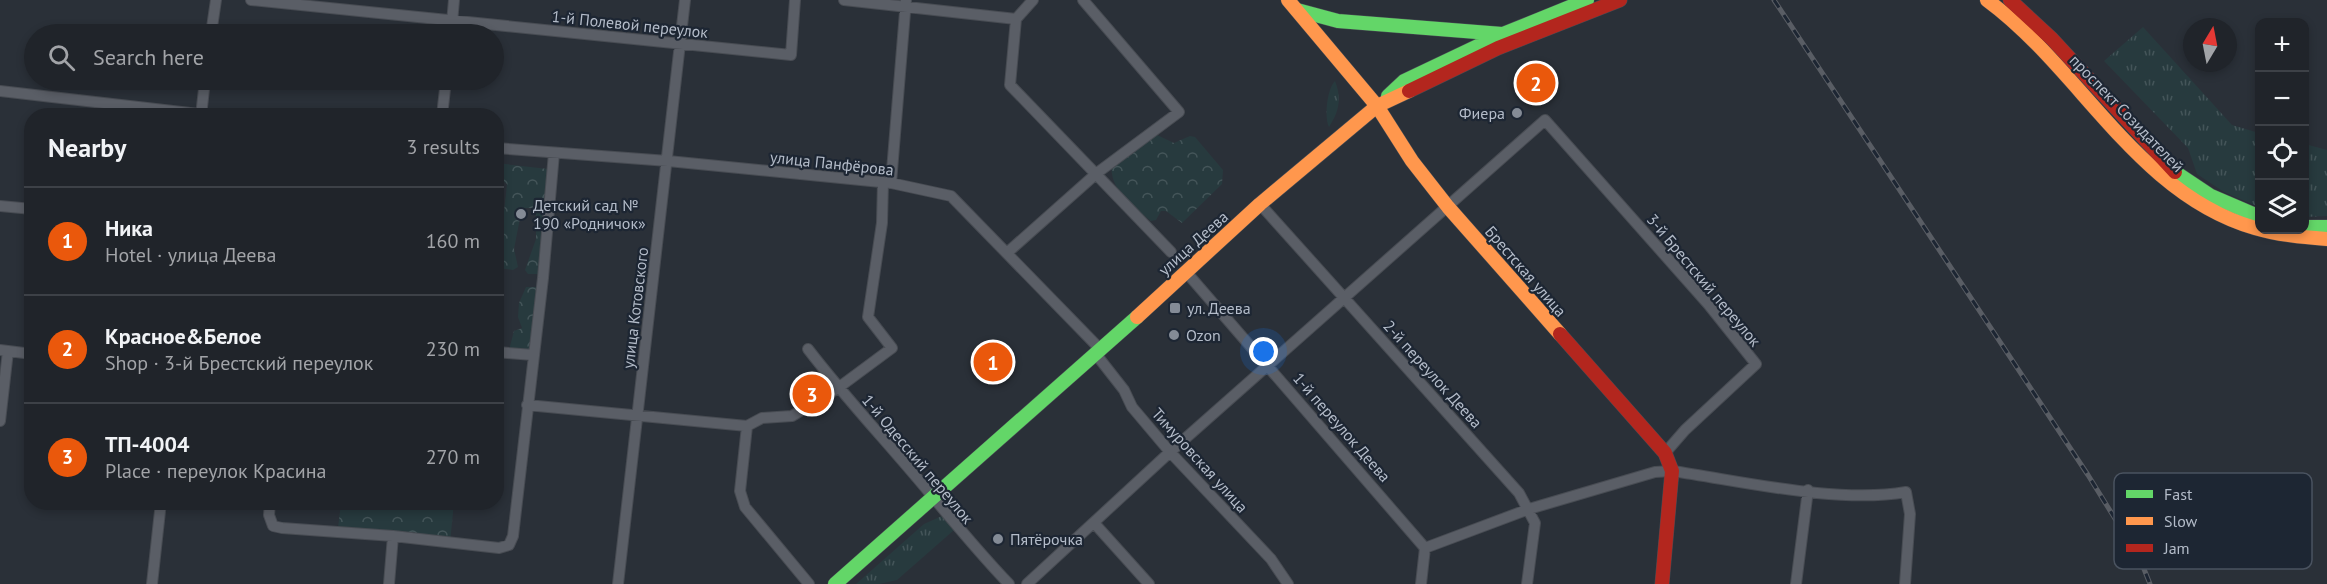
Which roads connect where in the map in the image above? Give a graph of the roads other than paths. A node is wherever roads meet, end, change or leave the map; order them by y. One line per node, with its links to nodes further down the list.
1 (216, 0): 17 (street)
2 (251, 0): 16 (street, 1-й Полевой переулок)
3 (454, 0): 16 (street)
4 (685, 0): 22 (street, улица Котовского)
5 (795, 0): 22 (street, 1-й Полевой переулок)
6 (844, 0): 13 (street)
7 (1033, 0): 15 (street)
8 (1083, 0): 33 (street)
9 (1587, 0): 21 (main road)
10 (1620, 0): 26 (main road, улица Деева)
11 (1987, 0): 40 (main road, проспект Созидателей)
12 (2010, 0): 39 (main road)
13 (905, 4): 15 (street); 34 (street)
14 (1293, 5): 21 (main road); 26 (main road, Брестская улица)
15 (1016, 19): 33 (street)
16 (452, 20): 18 (street); 19 (street, 1-й Полевой переулок)
17 (212, 24)
18 (452, 24)
19 (488, 24)
20 (504, 26): 22 (street, 1-й Полевой переулок)
21 (1503, 34): 26 (main road)
22 (680, 45): 32 (street, улица Котовского)
23 (204, 90): 28 (street)
24 (445, 90): 29 (street)
25 (0, 91): 27 (street)
26 (1377, 106): 35 (main road, улица Деева); 37 (main road, Брестская улица)
27 (142, 108)
28 (202, 108)
29 (443, 108)
30 (504, 149): 31 (street, улица Панфёрова)
31 (554, 153): 32 (street, улица Панфёрова); 50 (street)
32 (668, 161): 34 (street, улица Панфёрова); 54 (street, улица Котовского)
33 (1097, 173): 41 (street); 42 (street)
34 (887, 183): 41 (street, улица Панфёрова); 52 (street)
35 (1260, 204): 43 (main road, улица Деева); 44 (street, 2-й переулок Деева)
36 (0, 206): 38 (street)
37 (1449, 207): 44 (street); 58 (main road, Брестская улица); 58 (street, 3-й Брестский переулок)
38 (24, 208)
39 (2255, 215)
40 (2327, 239)
41 (1008, 252): 47 (street, улица Панфёрова)
42 (1171, 252)
43 (1187, 273): 47 (main road, улица Деева); 51 (street, 1-й переулок Деева)
44 (1346, 298): 51 (street); 62 (street, 2-й переулок Деева)
45 (808, 349): 52 (street, 1-й Одесский переулок)
46 (4, 351): 48 (street); 55 (street)
47 (1097, 351): 57 (street, Тимуровская улица); 61 (main road, улица Деева)
48 (24, 353)
49 (504, 353): 50 (street)
50 (533, 355): 53 (street)
51 (1269, 366): 57 (street); 67 (street, 1-й переулок Деева)
52 (838, 387): 56 (street); 61 (street, 1-й Одесский переулок)
53 (527, 405): 54 (street); 66 (street)
54 (637, 415): 56 (street); 70 (street, улица Котовского)
55 (0, 421)
56 (747, 426): 71 (street)
57 (1170, 452): 65 (street); 76 (street, Тимуровская улица)
58 (1665, 453): 59 (main road, Брестская улица)
59 (1672, 471): 60 (street); 62 (street); 79 (main road, Брестская улица)
60 (1808, 490): 80 (street); 81 (street)
61 (933, 496): 72 (main road, улица Деева); 73 (street, 1-й Одесский переулок)
62 (1529, 508): 67 (street); 78 (street, 2-й переулок Деева)
63 (160, 510): 68 (street)
64 (269, 510): 66 (street)
65 (1095, 524): 74 (street); 75 (street)
66 (393, 536): 69 (street)
67 (1425, 548): 77 (street)
68 (152, 584)
69 (389, 584)
70 (618, 584)
71 (809, 584)
72 (835, 584)
73 (1009, 584)
74 (1027, 584)
75 (1149, 584)
76 (1288, 584)
77 (1421, 584)
78 (1527, 584)
79 (1662, 584)
80 (1796, 584)
81 (1905, 584)

